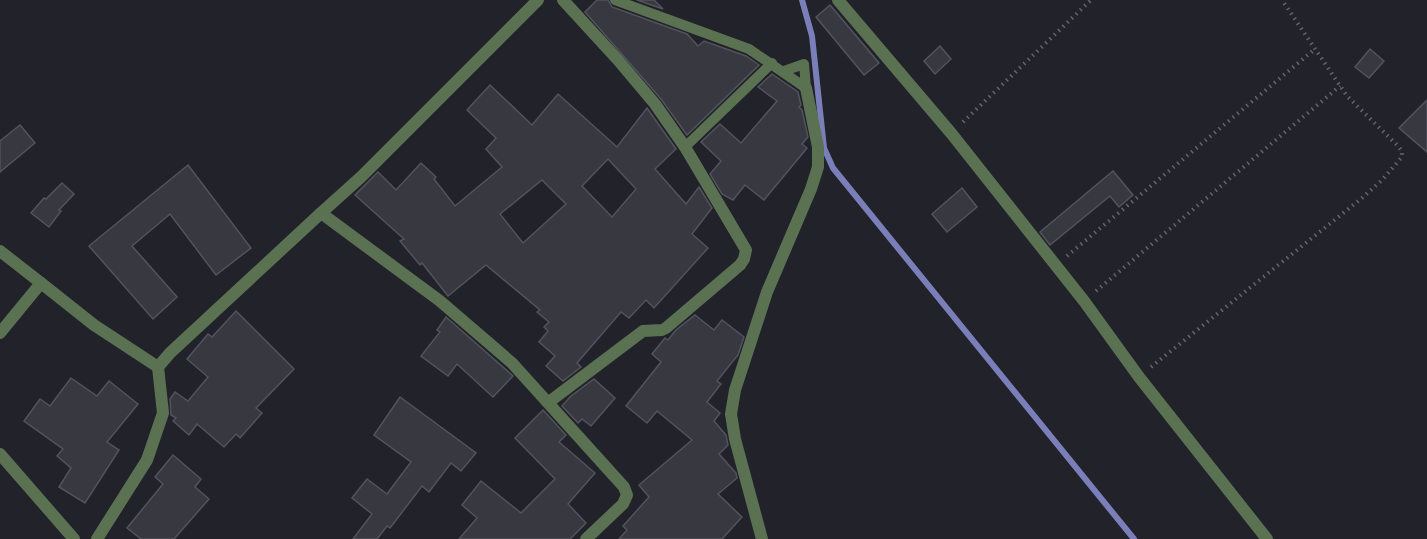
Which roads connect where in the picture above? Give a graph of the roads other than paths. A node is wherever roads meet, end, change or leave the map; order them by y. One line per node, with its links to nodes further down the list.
1 (538, 0): 9 (street)
2 (563, 0): 8 (street)
3 (615, 0): 5 (lane)
4 (838, 0): 20 (street)
5 (772, 63): 6 (lane); 8 (lane)
6 (784, 71): 7 (lane); 7 (lane)
7 (806, 88): 19 (street)
8 (685, 147): 14 (street)
9 (321, 213): 13 (street); 14 (street)
10 (0, 251): 11 (street)
11 (41, 283): 12 (street); 13 (street)
12 (0, 333)
13 (158, 367): 17 (street)
14 (549, 402): 18 (street)
15 (0, 454): 16 (street)
16 (74, 539)
17 (97, 539)
18 (586, 539)
19 (762, 539)
20 (1267, 539)

